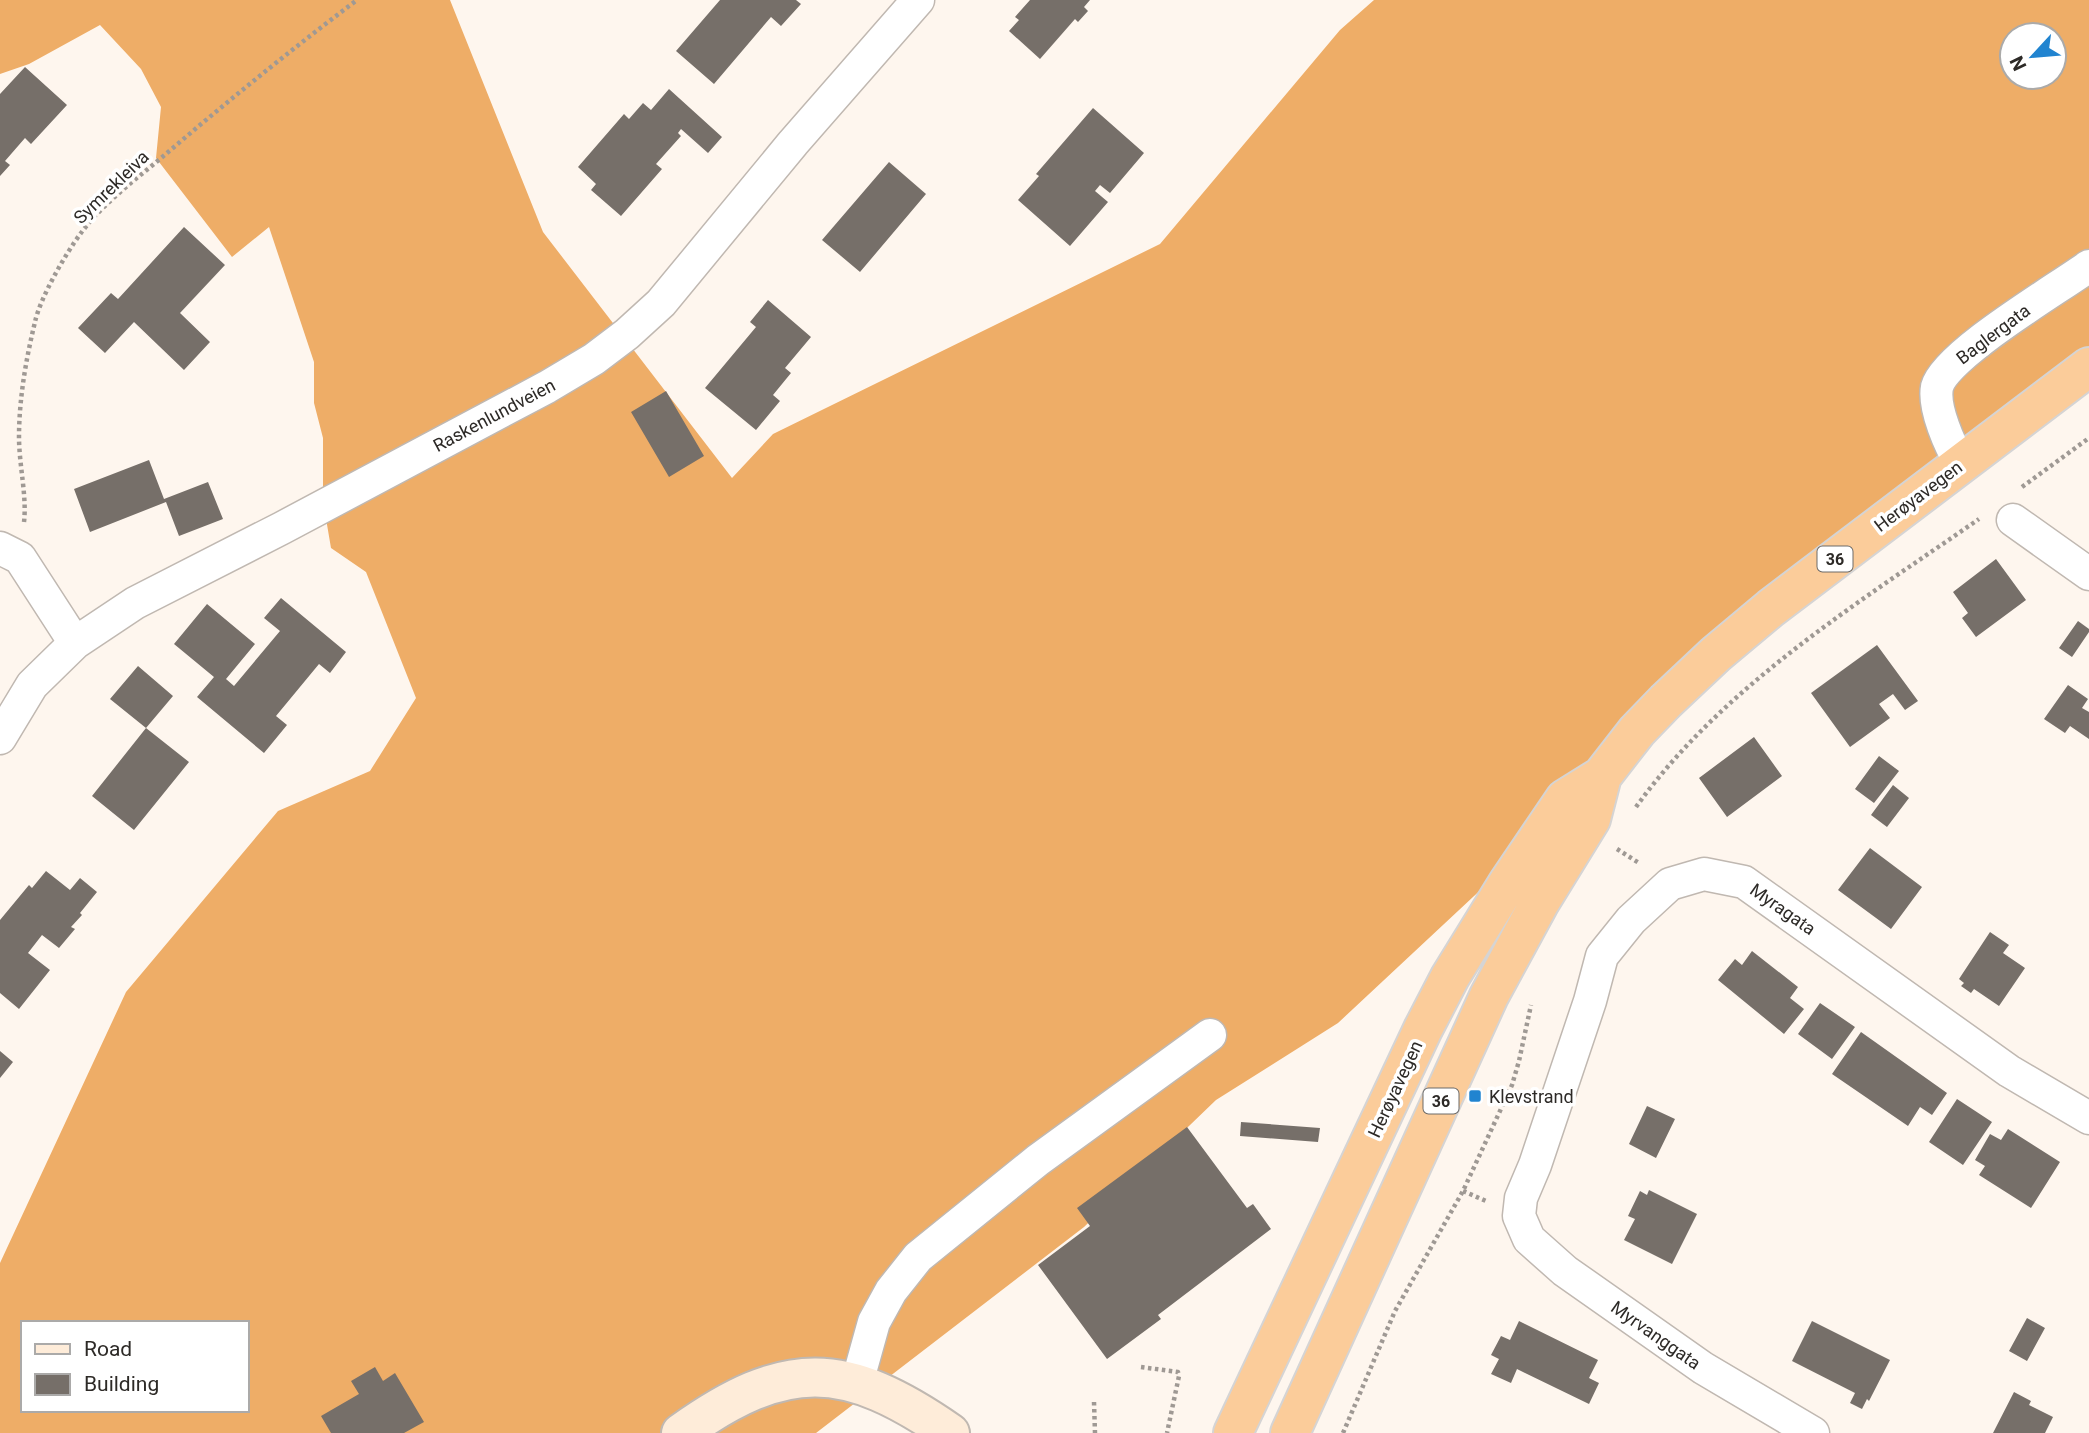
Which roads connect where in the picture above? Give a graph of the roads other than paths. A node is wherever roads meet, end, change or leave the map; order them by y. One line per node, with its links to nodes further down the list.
1 (918, 0): 8 (street, Raskenlundveien)
2 (2089, 266): 4 (street, Baglergata)
3 (2089, 367): 4 (highway, Herøyavegen / 36)
4 (1961, 464): 10 (highway, Herøyavegen / 36)
5 (2013, 520): 7 (street)
6 (10, 553): 8 (street)
7 (2089, 574)
8 (75, 643): 9 (street, Raskenlundveien)
9 (0, 738)
10 (1602, 776): 17 (highway, Herøyavegen / 36); 18 (highway, Herøyavegen / 36)
11 (1210, 1035): 14 (street)
12 (2089, 1118): 13 (street, Myragata)
13 (1519, 1216): 19 (street, Myrvanggata)
14 (857, 1383): 15 (main road); 16 (main road)
15 (681, 1433)
16 (950, 1433)
17 (1233, 1433)
18 (1290, 1433)
19 (1813, 1433)

